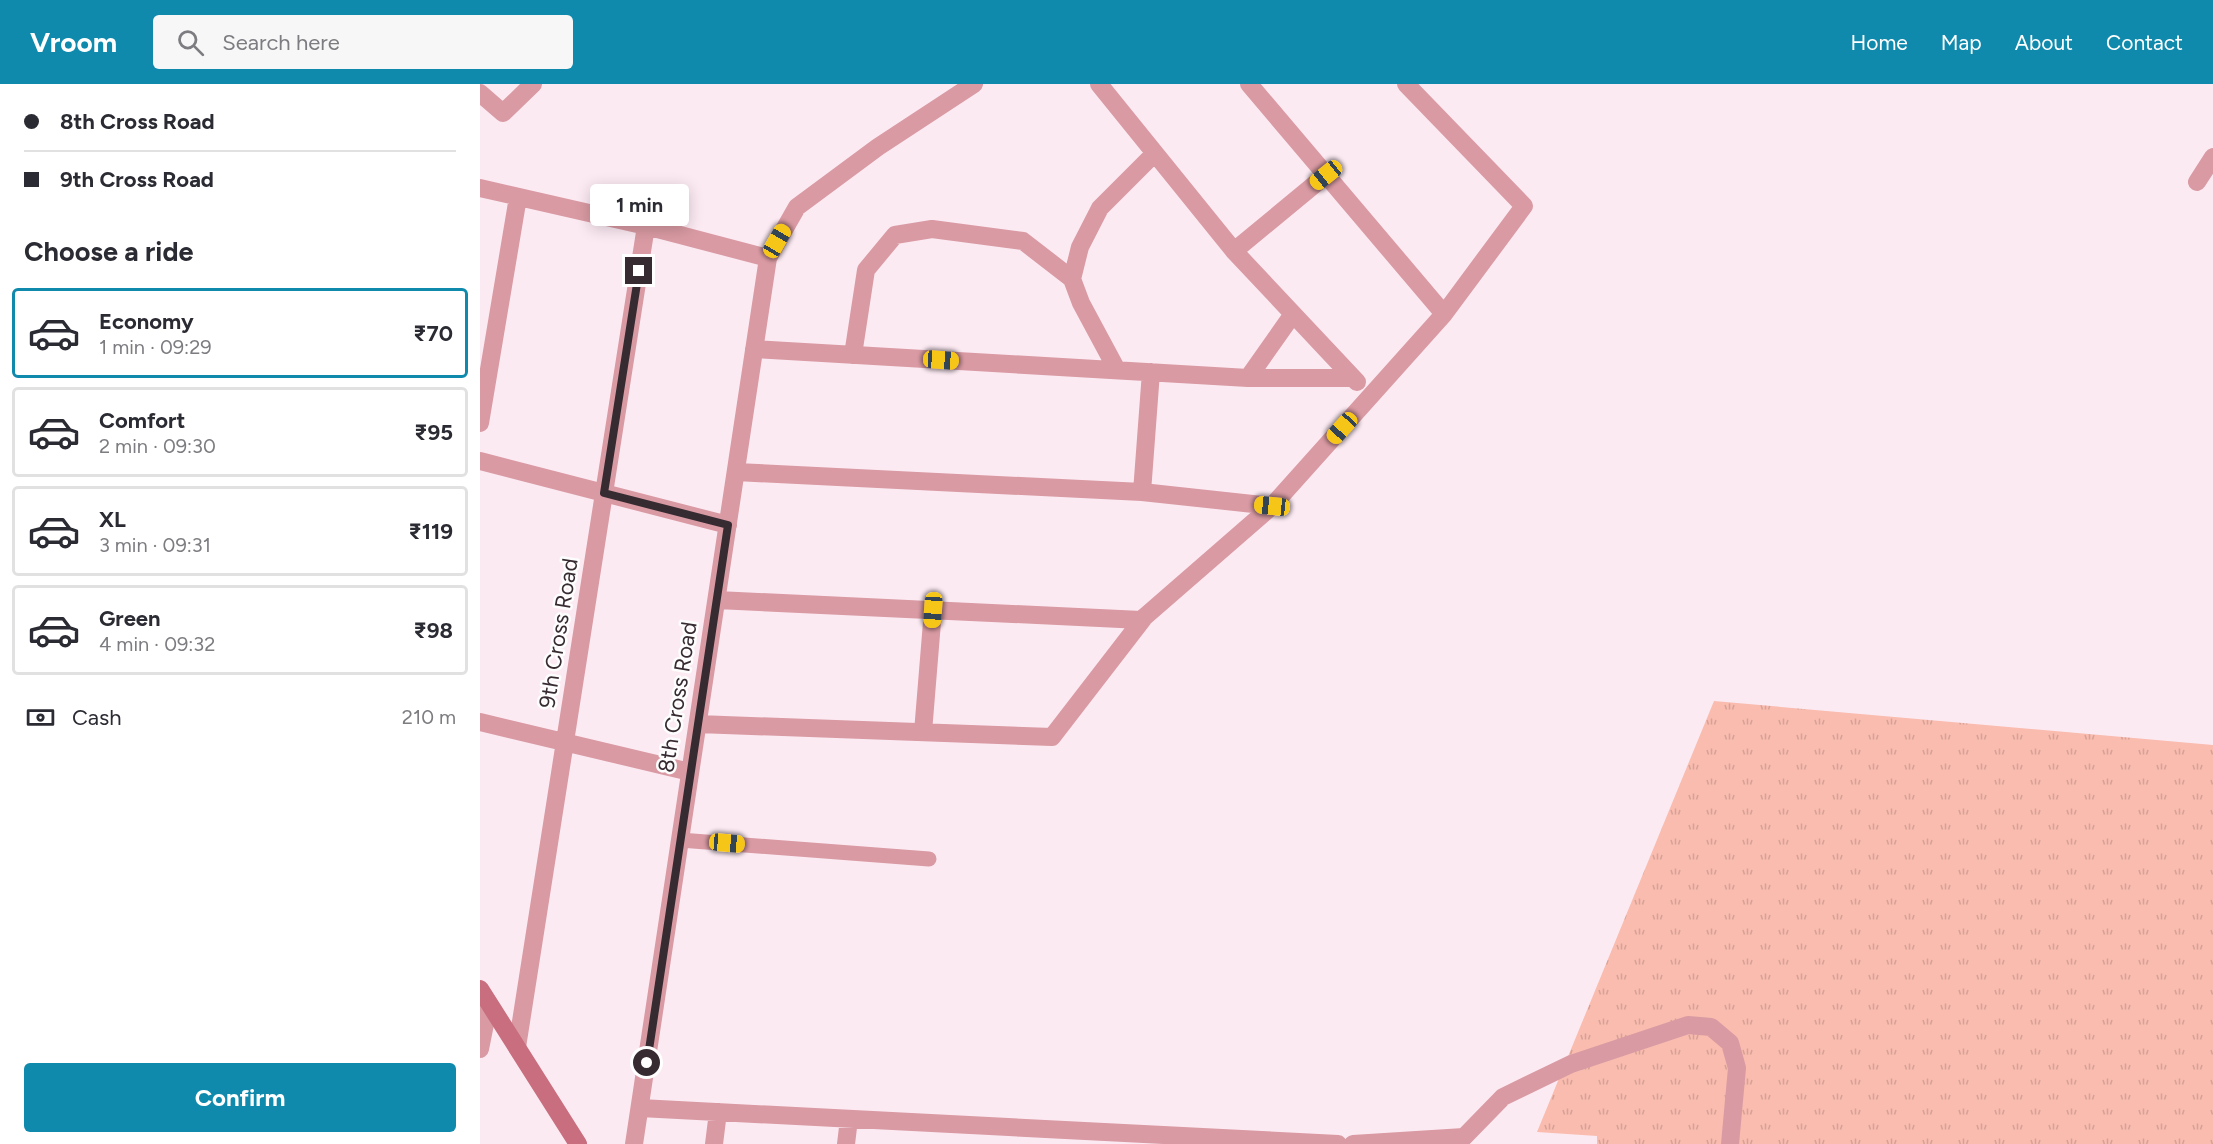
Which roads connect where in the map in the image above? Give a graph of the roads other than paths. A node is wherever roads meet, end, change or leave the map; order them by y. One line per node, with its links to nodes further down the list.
1 (533, 84): 6 (street)
2 (974, 84): 15 (street)
3 (1099, 84): 7 (street)
4 (1249, 84): 9 (street)
5 (1406, 84): 18 (street)
6 (480, 93)
7 (1155, 153): 14 (street); 16 (street)
8 (2213, 157): 10 (street)
9 (1326, 175): 14 (street); 18 (street)
10 (2197, 182)
11 (480, 188): 12 (street)
12 (518, 197): 13 (street); 26 (street)
13 (646, 226): 15 (street); 30 (street, 9th Cross Road)
14 (1234, 251): 17 (street)
15 (768, 258): 19 (street, 8th Cross Road)
16 (1072, 279): 20 (street); 21 (street)
17 (1293, 314): 23 (street); 24 (street)
18 (1444, 314): 25 (street)
19 (754, 349): 20 (street); 28 (street, 8th Cross Road)
20 (853, 355): 21 (street)
21 (1117, 370): 22 (street)
22 (1151, 372): 23 (street); 29 (street)
23 (1248, 378): 24 (street)
24 (1353, 378): 25 (street)
25 (1370, 396): 31 (street)
26 (480, 423)
27 (480, 461): 30 (street)
28 (736, 472): 29 (street); 32 (street, 8th Cross Road)
29 (1143, 492): 31 (street)
30 (604, 493): 32 (street); 39 (street, 9th Cross Road)
31 (1272, 506): 35 (street)
32 (728, 525): 33 (street, 8th Cross Road)
33 (717, 600): 34 (street); 37 (street, 8th Cross Road)
34 (933, 610): 35 (street); 38 (street)
35 (1143, 619): 38 (street)
36 (480, 722): 39 (street)
37 (698, 724): 38 (street); 40 (street, 8th Cross Road)
38 (923, 732)
39 (565, 742): 40 (street); 44 (street, 9th Cross Road)
40 (690, 772): 41 (street, 8th Cross Road)
41 (680, 840): 42 (lane); 46 (street, 8th Cross Road)
42 (929, 859)
43 (485, 996): 44 (street); 45 (street)
44 (517, 1047): 53 (street)
45 (480, 1049)
46 (640, 1108): 47 (street); 54 (street, 8th Cross Road)
47 (718, 1112): 48 (street); 55 (street)
48 (849, 1119): 49 (street); 56 (street)
49 (981, 1126): 50 (street); 57 (street)
50 (1090, 1138): 52 (street)
51 (1463, 1140): 59 (street); 60 (street)
52 (1219, 1141): 58 (street)
53 (575, 1142)
54 (634, 1144)
55 (714, 1144)
56 (846, 1144)
57 (979, 1144)
58 (1338, 1144)
59 (1353, 1144)
60 (1730, 1144)

